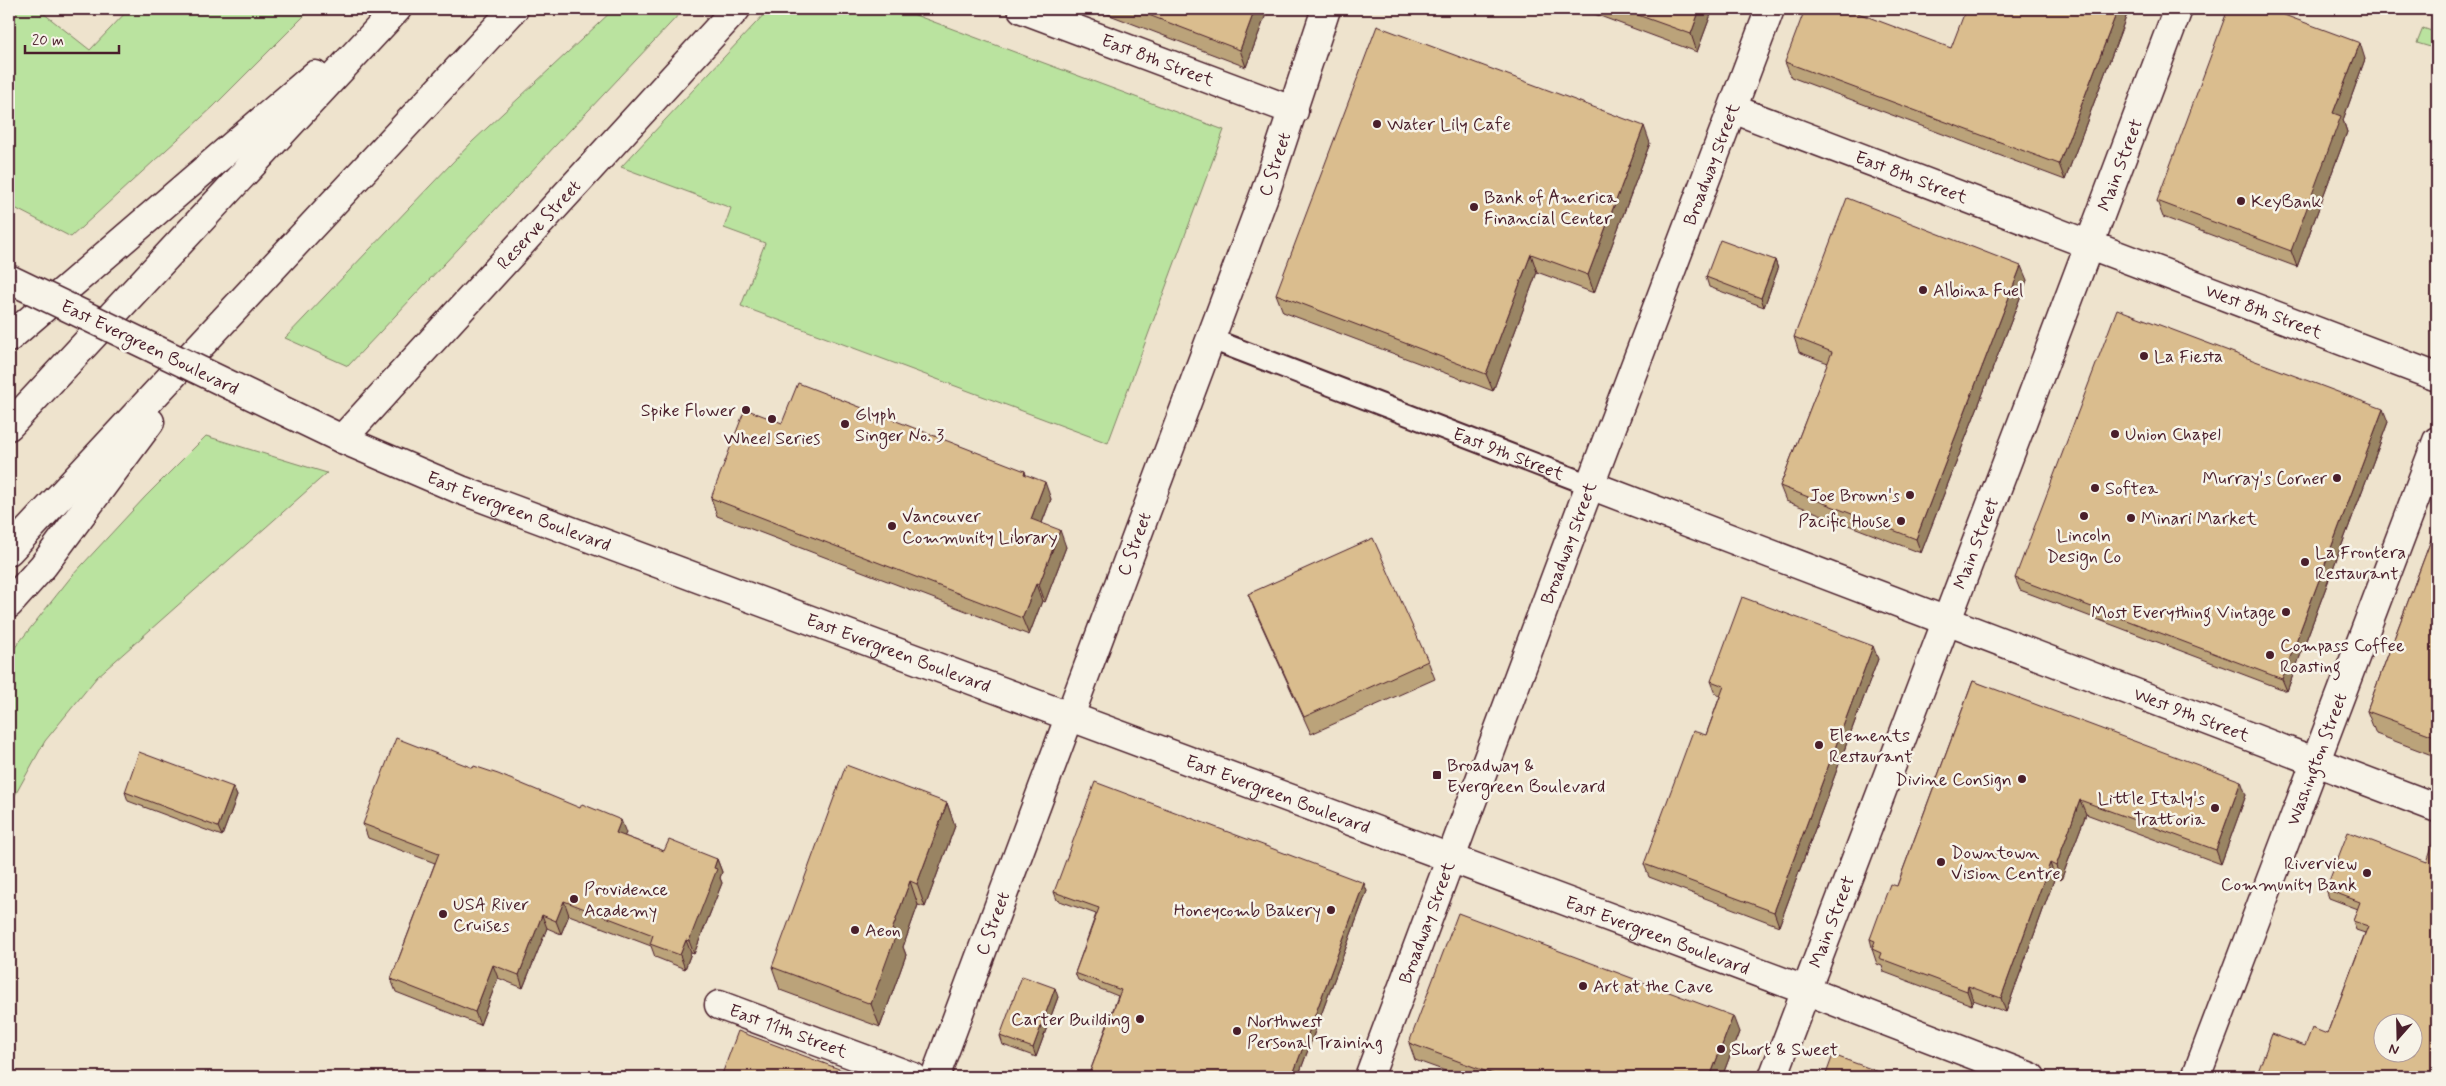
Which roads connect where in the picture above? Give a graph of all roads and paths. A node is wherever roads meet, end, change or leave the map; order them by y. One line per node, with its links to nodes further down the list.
1 (392, 9): 16 (main road)
2 (397, 9): 19 (main road)
3 (514, 9): 10 (main road)
4 (530, 9): 10 (main road)
5 (736, 9): 20 (main road, Reserve Street)
6 (1022, 9): 12 (main road, East 8th Street)
7 (1326, 9): 12 (main road, C Street)
8 (1770, 9): 11 (main road, Broadway Street)
9 (2178, 9): 13 (main road, Main Street)
10 (467, 59): 15 (main road)
11 (1732, 109): 13 (main road, East 8th Street); 22 (main road, Broadway Street)
12 (1294, 110): 17 (main road, C Street)
13 (2091, 245): 18 (main road, West 8th Street); 25 (main road, Main Street)
14 (9, 279): 20 (main road, East Evergreen Boulevard, bridge)
15 (234, 309): 23 (main road); 24 (main road)
16 (9, 338)
17 (1211, 339): 22 (street, East 9th Street); 26 (main road, C Street)
18 (2437, 377)
19 (9, 426)
20 (342, 439): 26 (main road, East Evergreen Boulevard)
21 (2437, 441): 27 (main road, Washington Street)
22 (1590, 485): 25 (main road, East 9th Street); 29 (main road, Broadway Street)
23 (9, 551)
24 (9, 604)
25 (1945, 621): 27 (main road, West 9th Street); 30 (main road, Main Street)
26 (1070, 716): 29 (main road, East Evergreen Boulevard); 33 (main road, C Street)
27 (2316, 763): 28 (main road, West 9th Street); 37 (main road, Washington Street)
28 (2437, 808)
29 (1451, 859): 30 (main road, East Evergreen Boulevard); 34 (main road, Broadway Street)
30 (1805, 990): 35 (main road, Main Street); 36 (main road, East Evergreen Boulevard)
31 (719, 1005): 32 (main road, East 11th Street)
32 (913, 1077)
33 (935, 1077)
34 (1369, 1077)
35 (1773, 1077)
36 (2031, 1077)
37 (2196, 1077)

